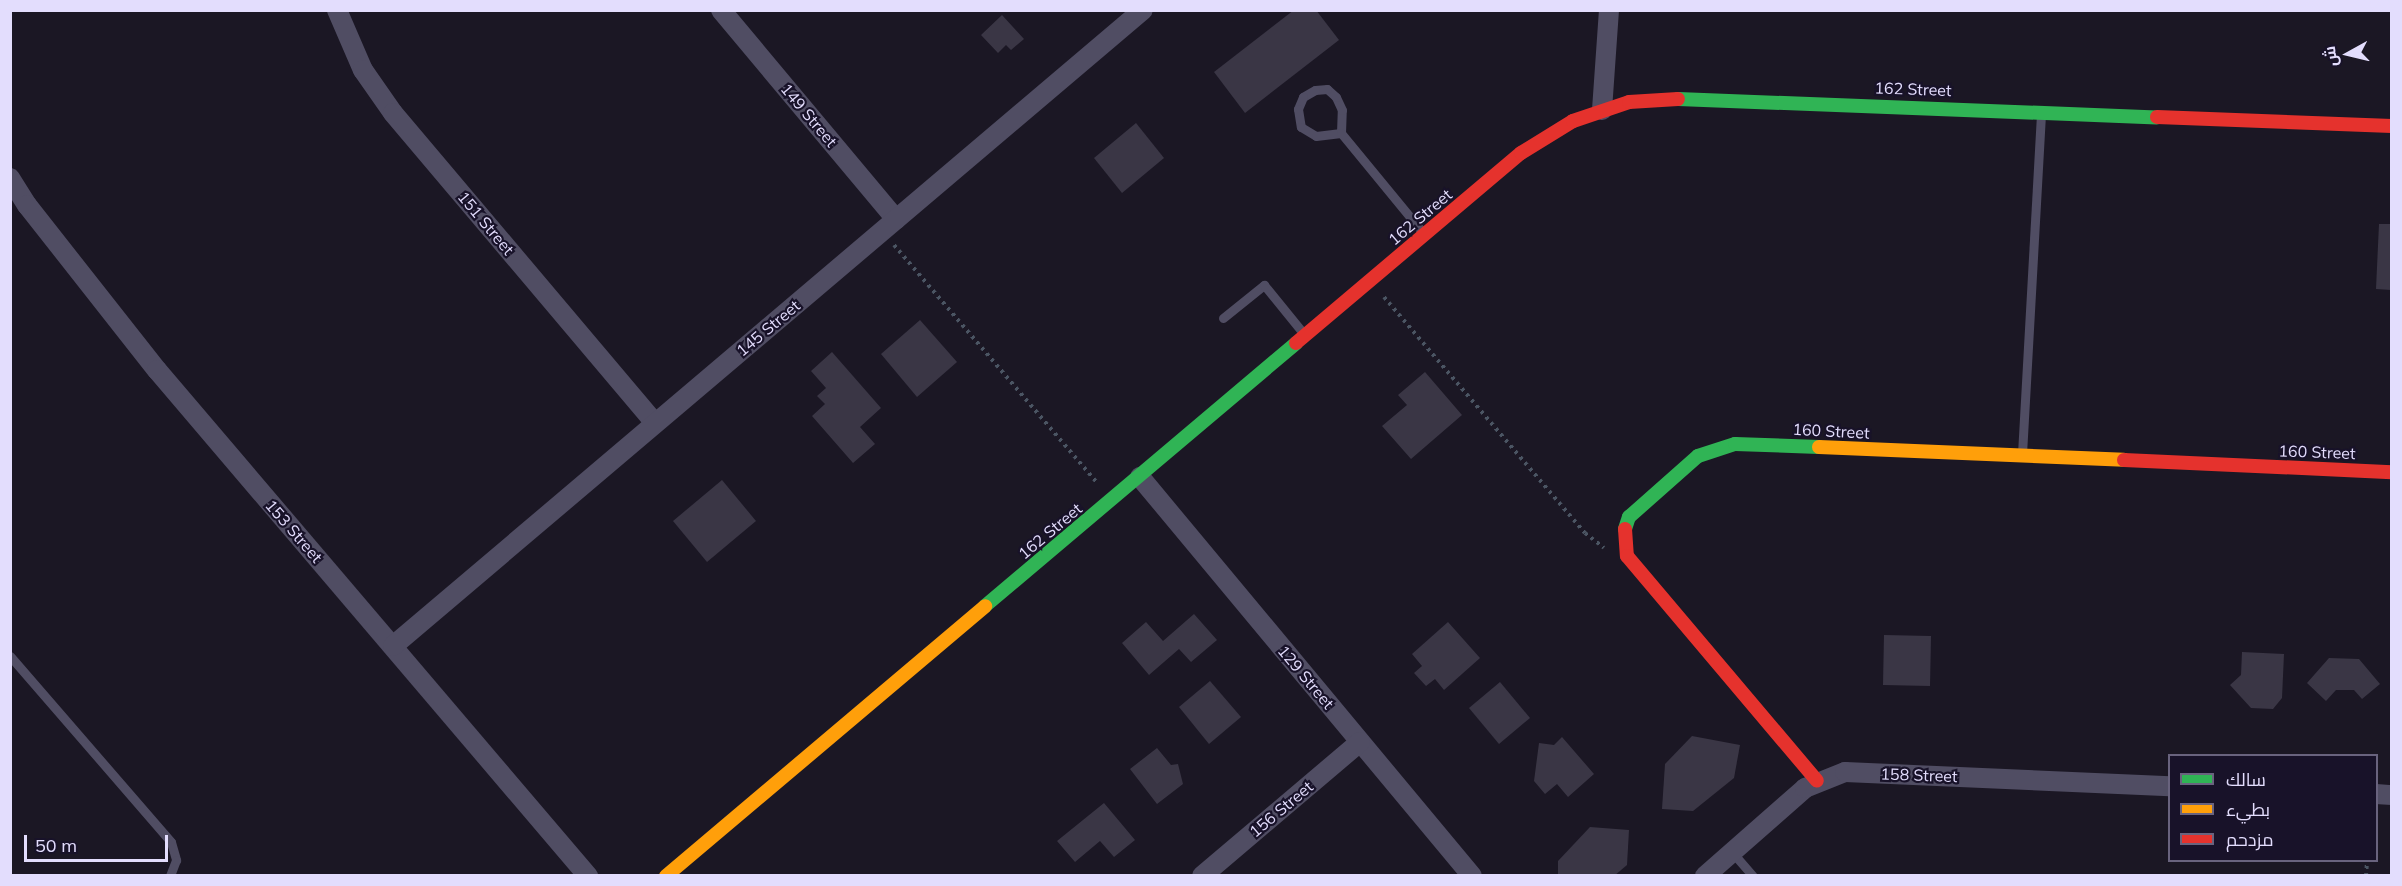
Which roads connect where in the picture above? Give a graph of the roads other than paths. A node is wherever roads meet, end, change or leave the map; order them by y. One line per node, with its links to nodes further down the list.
1 (337, 10): 14 (street, 151 Street)
2 (721, 10): 10 (street, 149 Street)
3 (1609, 10): 5 (street)
4 (1139, 12): 10 (street, 145 Street)
5 (1602, 110): 6 (street, 162 Street); 11 (street, 162 Street)
6 (2042, 110): 7 (street, 162 Street); 15 (lane)
7 (2391, 126)
8 (1341, 133): 8 (lane); 11 (lane)
9 (10, 178): 18 (street, 153 Street)
10 (889, 225): 14 (street, 145 Street)
11 (1424, 235): 13 (street, 162 Street)
12 (1223, 318): 13 (lane)
13 (1305, 336): 17 (street, 162 Street)
14 (655, 423): 18 (street, 145 Street)
15 (2022, 456): 16 (street, 160 Street); 21 (street, 160 Street)
16 (2391, 472)
17 (1140, 477): 20 (street, 129 Street); 26 (street, 162 Street)
18 (393, 646): 25 (street, 153 Street)
19 (10, 656): 24 (lane)
20 (1360, 742): 27 (street, 156 Street); 28 (street, 129 Street)
21 (1817, 781): 22 (street, 158 Street); 23 (street, 158 Street)
22 (2168, 786)
23 (1732, 852): 29 (street, 158 Street); 30 (lane)
24 (170, 876)
25 (588, 876)
26 (666, 876)
27 (1202, 876)
28 (1472, 876)
29 (1705, 876)
30 (1753, 876)

